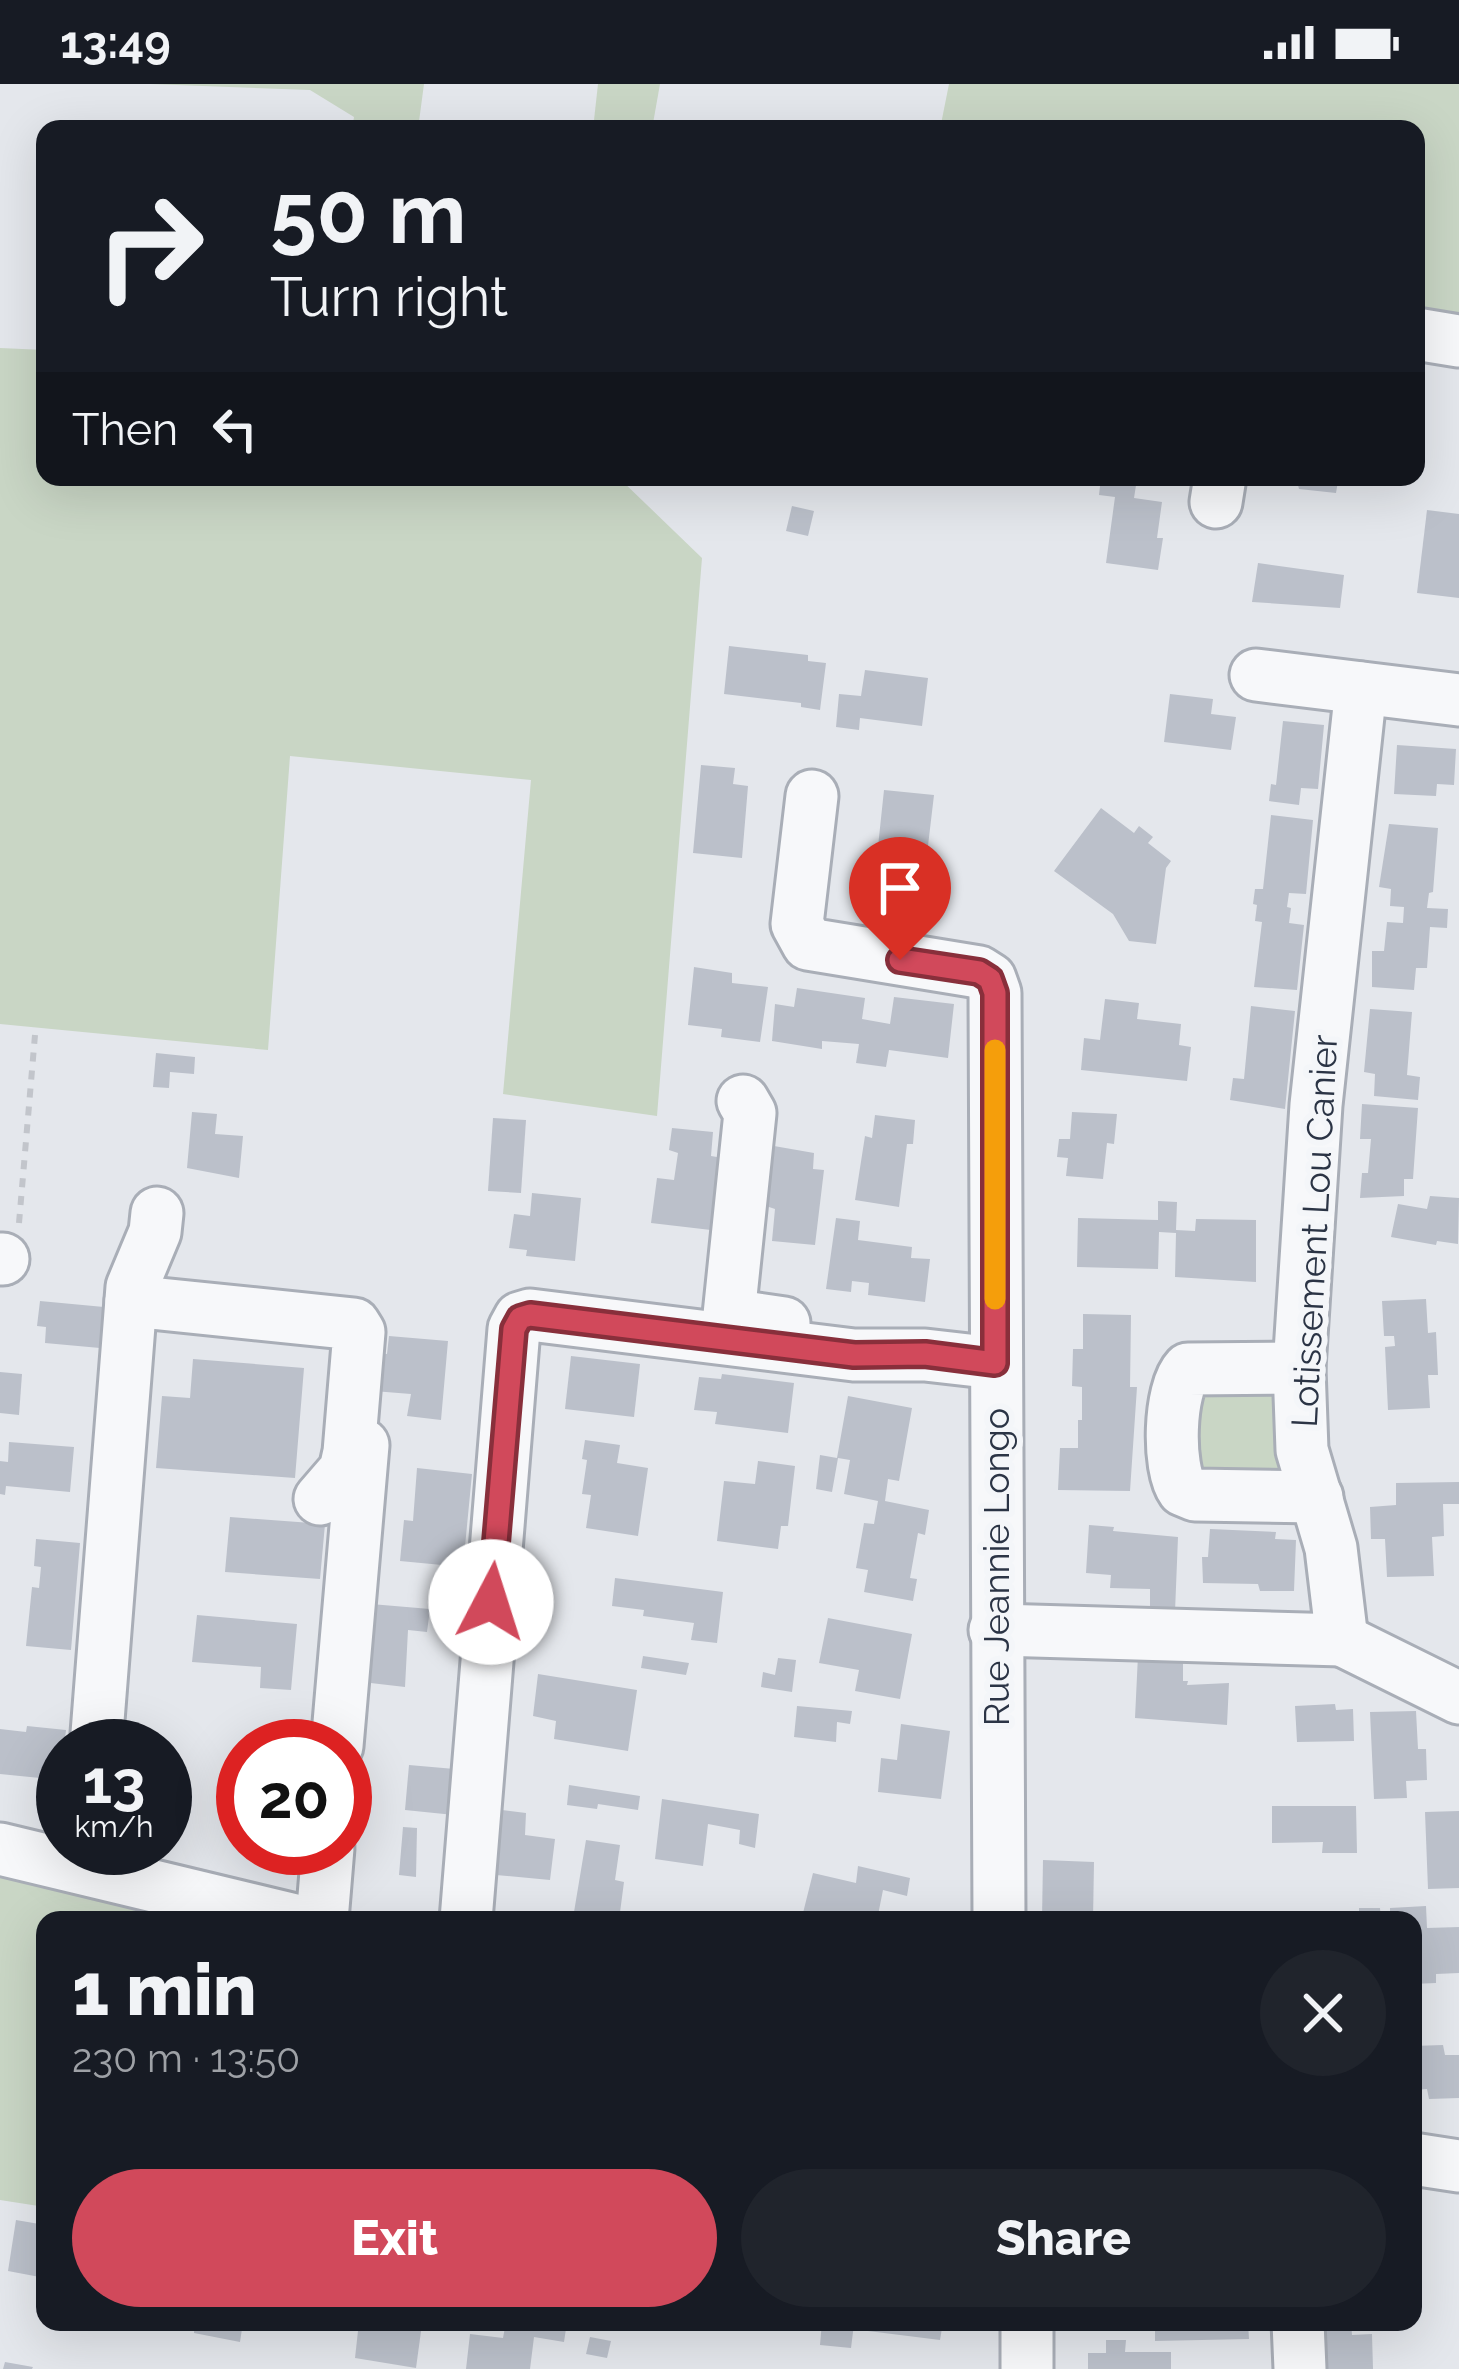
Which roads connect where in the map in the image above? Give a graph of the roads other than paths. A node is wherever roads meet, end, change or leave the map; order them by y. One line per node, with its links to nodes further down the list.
1 (1425, 335): 2 (street)
2 (1459, 341)
3 (1256, 675): 4 (street)
4 (1361, 688): 5 (street); 14 (street, Lotissement Lou Canier)
5 (1459, 700)
6 (812, 796): 13 (street, Rue Jeannie Longo)
7 (750, 1106): 11 (street)
8 (157, 1213): 9 (street)
9 (131, 1301): 17 (street); 21 (street)
10 (664, 1306): 11 (street)
11 (729, 1315): 12 (street)
12 (925, 1354): 13 (street); 29 (street)
13 (995, 1363): 18 (street, Rue Jeannie Longo)
14 (1299, 1368): 16 (street, Lotissement Lou Canier); 16 (street)
15 (363, 1444): 22 (street)
16 (1317, 1497): 19 (street, Lotissement Lou Canier)
17 (320, 1499)
18 (995, 1630): 19 (street); 30 (street, Rue Jeannie Longo)
19 (1342, 1640): 20 (street)
20 (1459, 1698)
21 (98, 1719)
22 (339, 1719)
23 (0, 1849): 24 (street)
24 (36, 1854)
25 (139, 1875): 27 (street)
26 (326, 1875): 28 (street)
27 (264, 1911)
28 (323, 1911)
29 (467, 1911)
30 (999, 1911)
31 (1422, 2160): 32 (street)
32 (1459, 2166)
33 (1027, 2331): 35 (street)
34 (1298, 2331): 36 (street)
35 (1027, 2369)
36 (1300, 2369)

